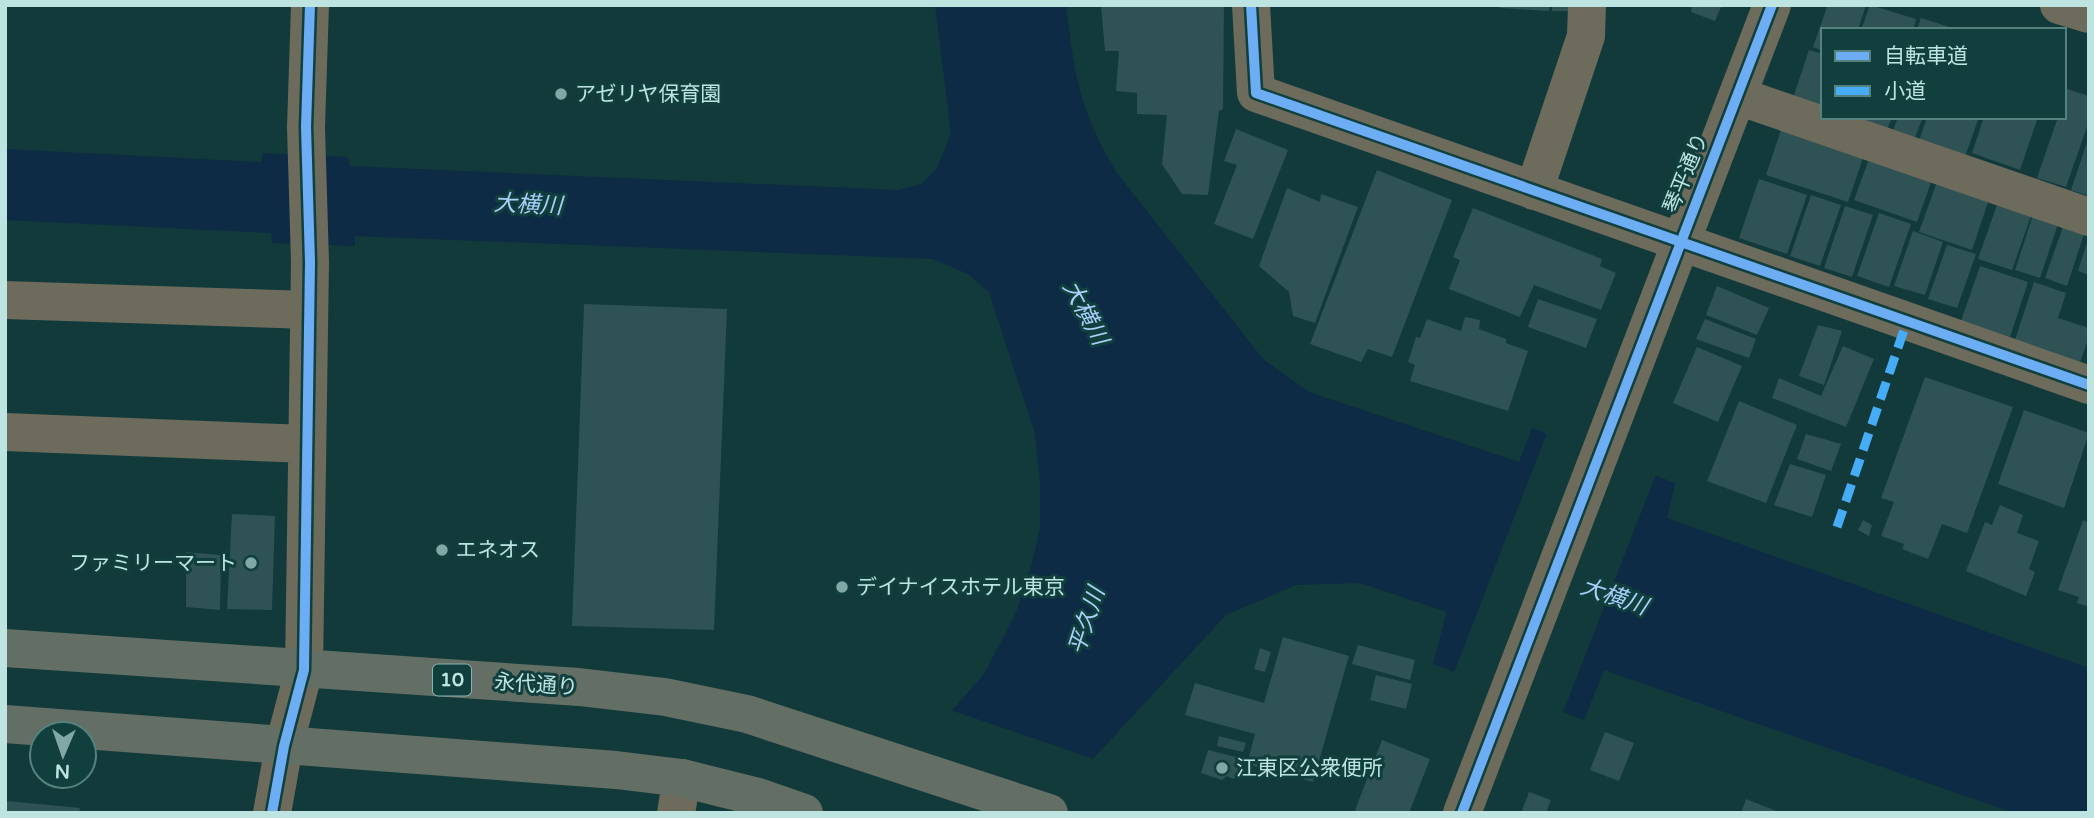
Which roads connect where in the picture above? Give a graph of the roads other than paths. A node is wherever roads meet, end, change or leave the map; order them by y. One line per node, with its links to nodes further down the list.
1 (310, 5): 12 (street)
2 (1251, 5): 8 (street)
3 (1587, 5): 8 (street)
4 (1772, 5): 7 (street, 琴平通り)
5 (2060, 5): 6 (street)
6 (2089, 14)
7 (1738, 96): 9 (street); 10 (street, 琴平通り)
8 (1534, 191): 10 (street)
9 (2089, 217)
10 (1679, 242): 13 (street); 24 (street, 琴平通り)
11 (5, 300): 12 (street)
12 (309, 310): 15 (street)
13 (2088, 384)
14 (5, 432): 15 (street)
15 (307, 444): 17 (street)
16 (5, 648): 17 (main road, 永代通り / 10)
17 (303, 670): 19 (street); 23 (main road, 永代通り / 10)
18 (5, 724): 19 (main road)
19 (284, 746): 20 (main road); 21 (street)
20 (679, 795): 22 (main road)
21 (272, 813)
22 (804, 813)
23 (1049, 813)
24 (1462, 813)

